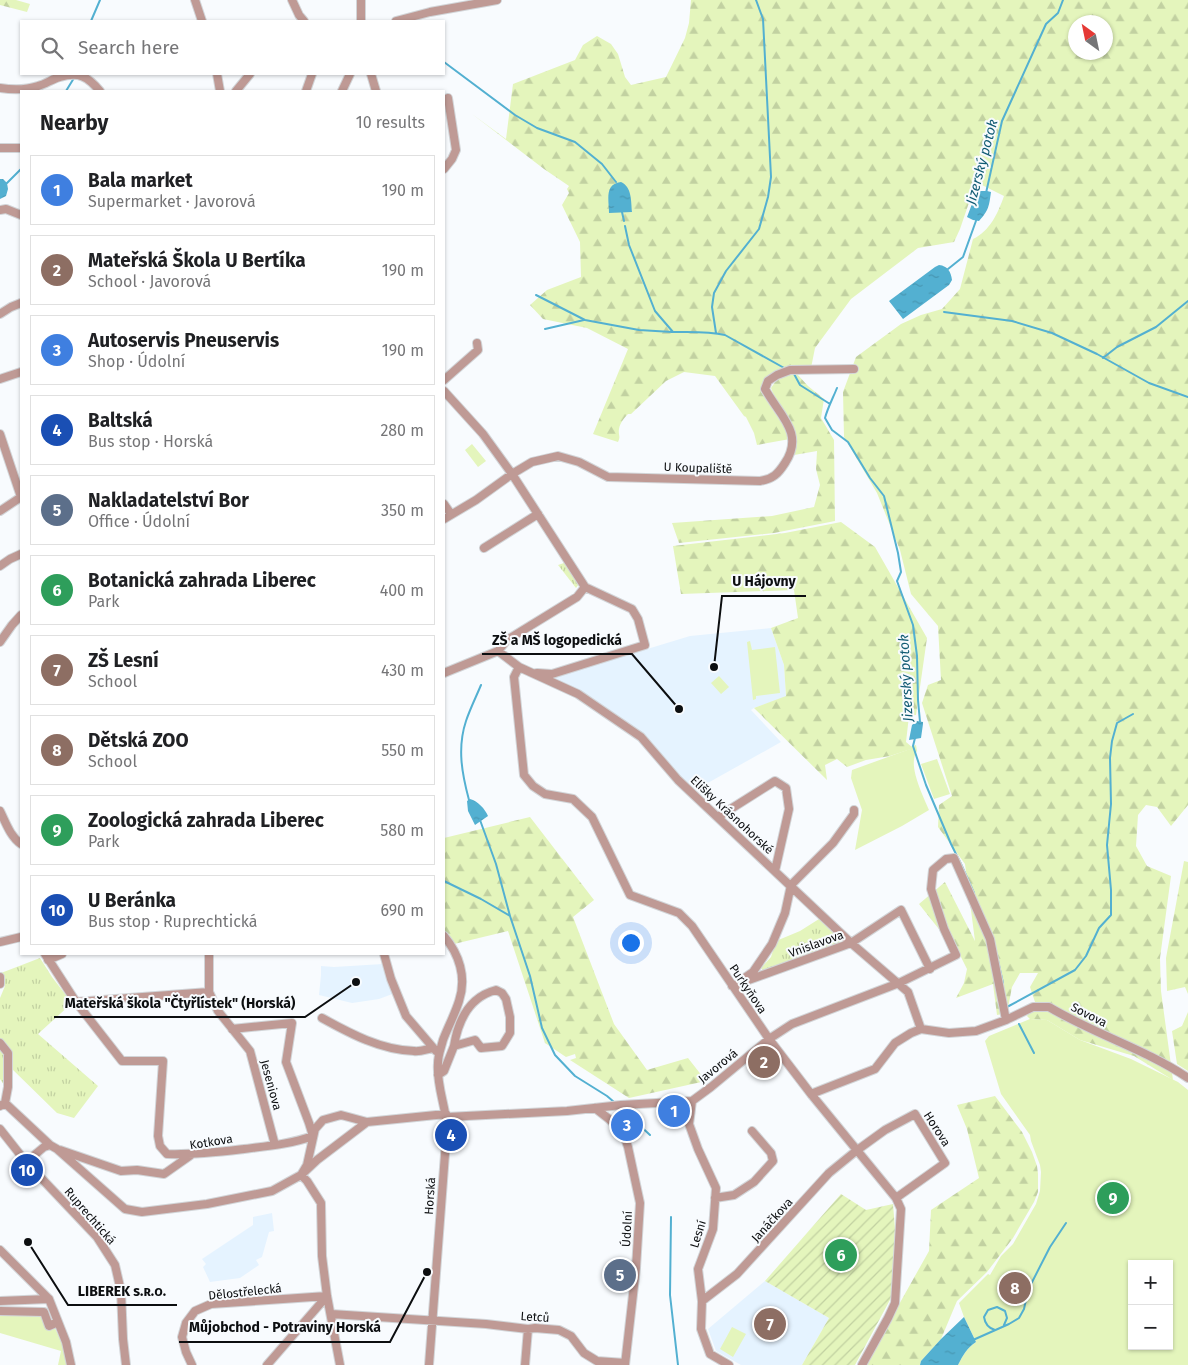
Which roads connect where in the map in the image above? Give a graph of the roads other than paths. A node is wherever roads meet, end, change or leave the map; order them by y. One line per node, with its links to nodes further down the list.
1 (195, 0): 6 (street)
2 (292, 0): 5 (street)
3 (362, 0): 7 (street)
4 (497, 0): 8 (street)
5 (299, 19)
6 (202, 20)
7 (361, 20)
8 (400, 20)
9 (78, 75): 17 (street)
10 (78, 75): 16 (street)
11 (217, 75): 18 (street)
12 (249, 75): 19 (street)
13 (312, 75): 20 (street)
14 (350, 75): 21 (street)
15 (371, 75): 22 (street)
16 (0, 88)
17 (99, 90)
18 (220, 90)
19 (237, 90)
20 (306, 90)
21 (342, 90)
22 (376, 90)
23 (448, 98): 26 (street)
24 (0, 148): 25 (street)
25 (20, 148)
26 (445, 168)
27 (0, 210): 28 (street)
28 (20, 215)
29 (20, 304): 30 (street)
30 (0, 314)
31 (477, 343): 35 (street)
32 (853, 368): 38 (street, U Koupaliště)
33 (20, 372): 34 (street)
34 (0, 379)
35 (445, 379)
36 (445, 392): 38 (street)
37 (0, 434): 39 (street)
38 (512, 474): 43 (street, U Koupaliště); 44 (street)
39 (20, 494)
40 (20, 498): 42 (street)
41 (445, 505): 43 (street)
42 (0, 511)
43 (451, 514): 45 (street, U Koupaliště)
44 (538, 514): 46 (street); 49 (street)
45 (445, 518)
46 (484, 548)
47 (20, 555): 48 (street)
48 (0, 566)
49 (585, 587): 52 (street); 55 (street)
50 (20, 616): 51 (street)
51 (0, 642)
52 (498, 651): 53 (street, Elišky Krásnohorské); 54 (street)
53 (518, 667): 55 (street, Elišky Krásnohorské); 73 (street, Purkyňova)
54 (445, 673)
55 (531, 673): 58 (street, Elišky Krásnohorské)
56 (854, 810): 61 (street)
57 (0, 811): 59 (street)
58 (718, 817): 60 (street, Elišky Krásnohorské); 60 (street)
59 (20, 843)
60 (776, 871): 61 (street, Elišky Krásnohorské)
61 (791, 885): 65 (street, Elišky Krásnohorské); 73 (street)
62 (20, 937): 64 (street)
63 (445, 937): 84 (street, Horská)
64 (0, 942)
65 (852, 943): 69 (street, Vnislavova); 71 (street, Elišky Krásnohorské); 73 (street, Vnislavova)
66 (209, 955): 74 (street, Jeseniova)
67 (384, 955): 83 (street)
68 (46, 957): 75 (street)
69 (930, 968): 71 (street, Javorová); 77 (street, Javorová)
70 (0, 977): 72 (street)
71 (899, 983): 79 (street, Elišky Krásnohorské); 80 (street, Javorová)
72 (0, 984)
73 (732, 986): 80 (street, Purkyňova)
74 (209, 992): 75 (street); 78 (street, Jeseniova)
75 (76, 1002): 99 (street)
76 (322, 1018): 83 (street)
77 (1006, 1020): 79 (street, Sovova); 86 (street, Sovova)
78 (232, 1028): 95 (street); 96 (street, Jeseniova)
79 (921, 1029): 87 (street)
80 (769, 1039): 87 (street, Purkyňova); 88 (street, Javorová)
81 (0, 1043): 89 (street)
82 (454, 1046): 82 (street); 85 (street)
83 (433, 1048): 84 (street)
84 (439, 1054): 85 (street, Horská)
85 (438, 1075): 91 (street, Horská)
86 (1188, 1078)
87 (810, 1094): 98 (street, Purkyňova)
88 (692, 1101): 90 (street); 102 (street, Lesní)
89 (3, 1105): 97 (street)
90 (595, 1108): 91 (street); 114 (street, Údolní)
91 (446, 1115): 92 (street); 111 (street, Horská)
92 (368, 1122): 95 (street); 101 (street)
93 (0, 1129): 100 (street, Ruprechtická)
94 (752, 1131): 102 (street)
95 (313, 1136): 96 (street, Kotkova); 101 (street)
96 (275, 1145): 99 (street, Kotkova)
97 (53, 1147): 99 (street, Kotkova); 100 (street); 101 (street)
98 (856, 1151): 103 (street, Purkyňova); 103 (street, Horova); 108 (street, Janáčkova)
99 (191, 1155)
100 (26, 1162): 116 (street, Ruprechtická)
101 (301, 1175): 105 (street)
102 (715, 1198): 108 (street, Lesní)
103 (896, 1198): 123 (street)
104 (0, 1250): 106 (street)
105 (326, 1296): 110 (street); 117 (street, Dělostřelecká); 118 (street)
106 (49, 1299): 107 (street); 112 (street)
107 (0, 1301)
108 (702, 1301): 122 (street, Lesní)
109 (0, 1311): 112 (street)
110 (331, 1314): 111 (street, Letců); 119 (street)
111 (432, 1320): 113 (street, Letců); 120 (street, Horská)
112 (58, 1322): 115 (street)
113 (528, 1329): 114 (street, Letců); 121 (street)
114 (625, 1364)
115 (71, 1365)
116 (126, 1365)
117 (192, 1365)
118 (267, 1365)
119 (340, 1365)
120 (428, 1365)
121 (525, 1365)
122 (729, 1365)
123 (862, 1365)

